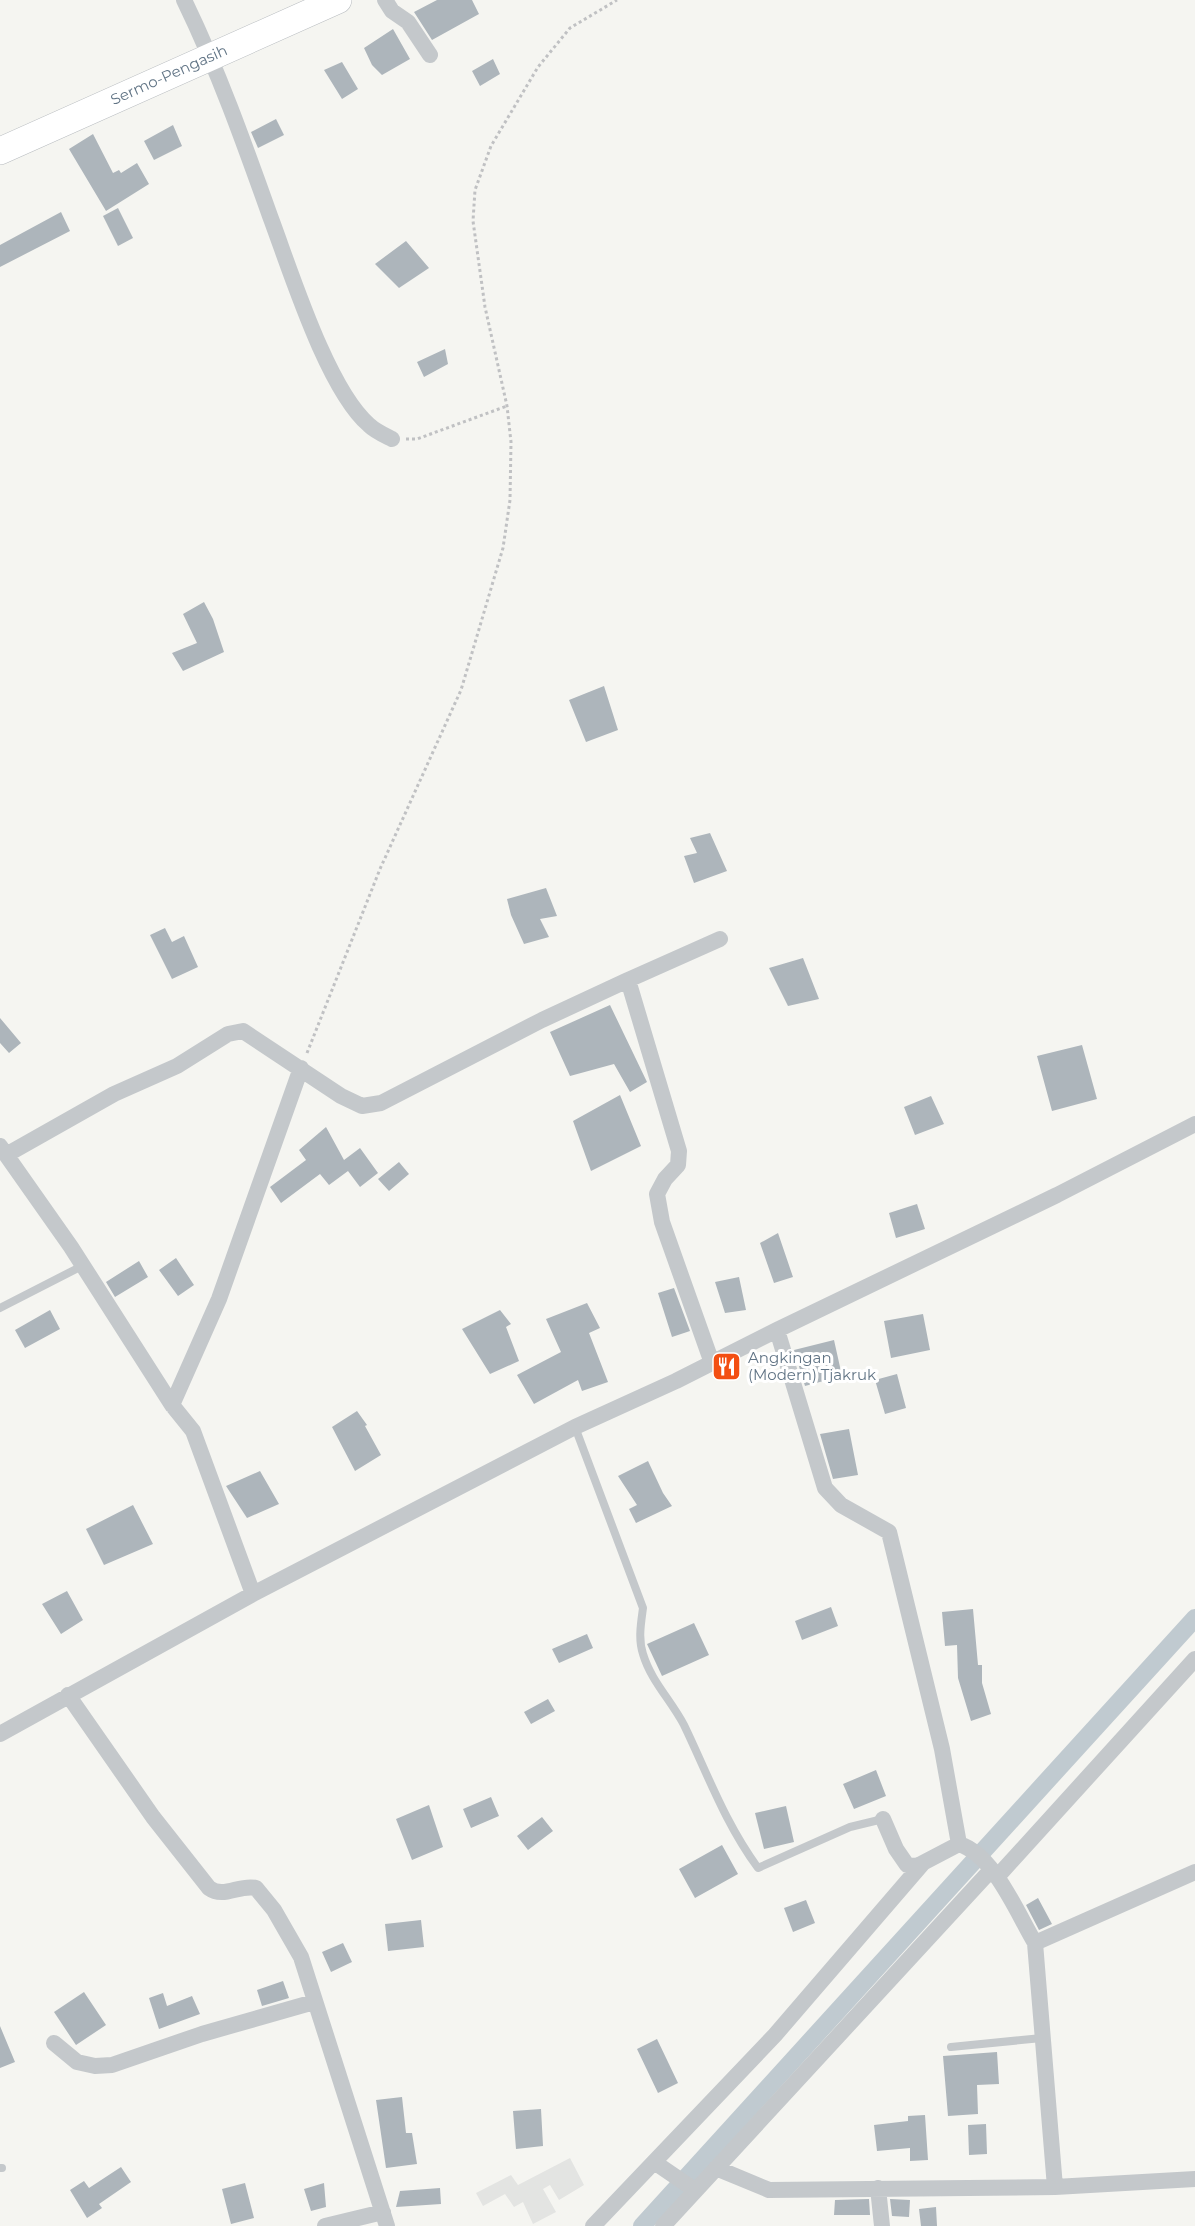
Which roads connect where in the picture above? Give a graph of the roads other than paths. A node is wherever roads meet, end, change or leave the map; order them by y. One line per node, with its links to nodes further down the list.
1 (184, 0): 5 (street)
2 (338, 0): 5 (main road, Sermo-Pengasih)
3 (385, 0): 4 (street)
4 (430, 55)
5 (212, 56): 6 (main road, Sermo-Pengasih); 7 (street)
6 (0, 151)
7 (392, 440)
8 (720, 939): 9 (street)
9 (628, 980): 10 (street); 16 (street)
10 (301, 1068): 12 (street); 17 (street)
11 (1195, 1124): 15 (street)
12 (3, 1151): 13 (street)
13 (82, 1266): 14 (lane); 17 (street)
14 (0, 1308)
15 (777, 1330): 16 (street); 24 (street)
16 (712, 1363): 18 (street)
17 (172, 1405): 19 (street)
18 (575, 1427): 19 (street); 23 (lane)
19 (253, 1594): 21 (street)
20 (1195, 1659): 26 (street)
21 (68, 1695): 22 (street); 29 (street)
22 (0, 1734)
23 (883, 1819): 25 (street)
24 (963, 1846): 25 (street); 26 (street)
25 (923, 1863): 33 (street)
26 (992, 1871): 28 (street); 34 (street)
27 (1195, 1872): 28 (street)
28 (1035, 1943): 30 (street)
29 (314, 2002): 31 (street); 39 (street)
30 (1042, 2038): 32 (lane); 36 (street)
31 (54, 2043)
32 (951, 2047)
33 (654, 2163): 38 (street); 41 (street)
34 (716, 2168): 37 (street); 38 (street)
35 (1195, 2179): 36 (street)
36 (1055, 2187): 37 (street)
37 (878, 2188): 43 (street)
38 (692, 2189): 42 (street)
39 (385, 2219): 40 (street)
40 (325, 2226)
41 (593, 2226)
42 (663, 2226)
43 (882, 2226)

